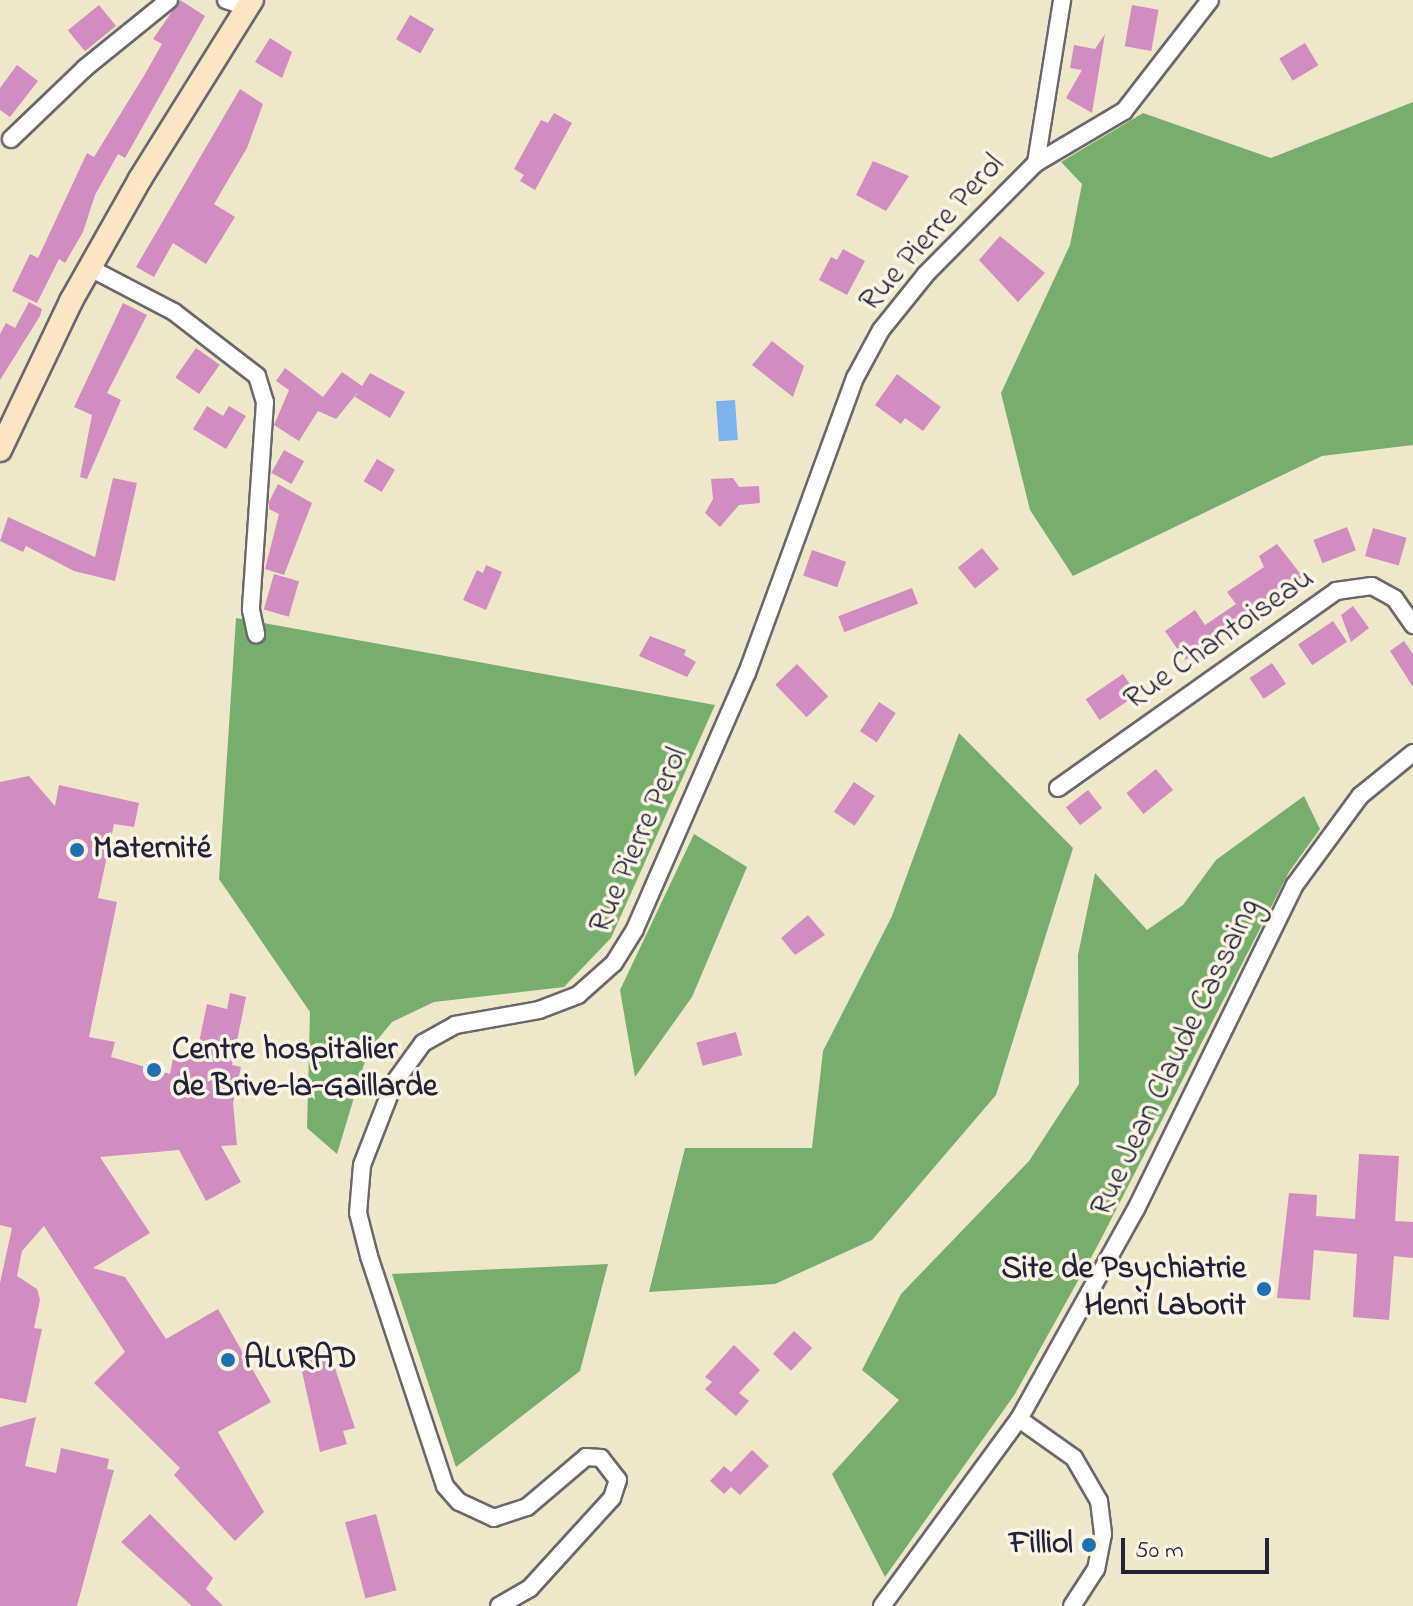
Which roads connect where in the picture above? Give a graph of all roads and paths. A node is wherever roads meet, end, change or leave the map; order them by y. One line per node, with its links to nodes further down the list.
1 (169, 0): 6 (street)
2 (226, 0): 5 (street)
3 (1062, 0): 7 (street, Rue Pierre Perol)
4 (1210, 0): 7 (street)
5 (250, 4): 8 (main road)
6 (11, 139)
7 (1036, 163): 15 (street, Rue Pierre Perol)
8 (90, 268): 9 (main road); 11 (street)
9 (0, 450)
10 (1413, 625): 13 (street, Rue Chantoiseau)
11 (256, 634)
12 (1413, 753): 14 (street, Rue Jean Claude Cassaing)
13 (1058, 788)
14 (1019, 1419): 16 (street, Rue Jean Claude Cassaing); 17 (street)
15 (499, 1606)
16 (882, 1606)
17 (1072, 1606)

